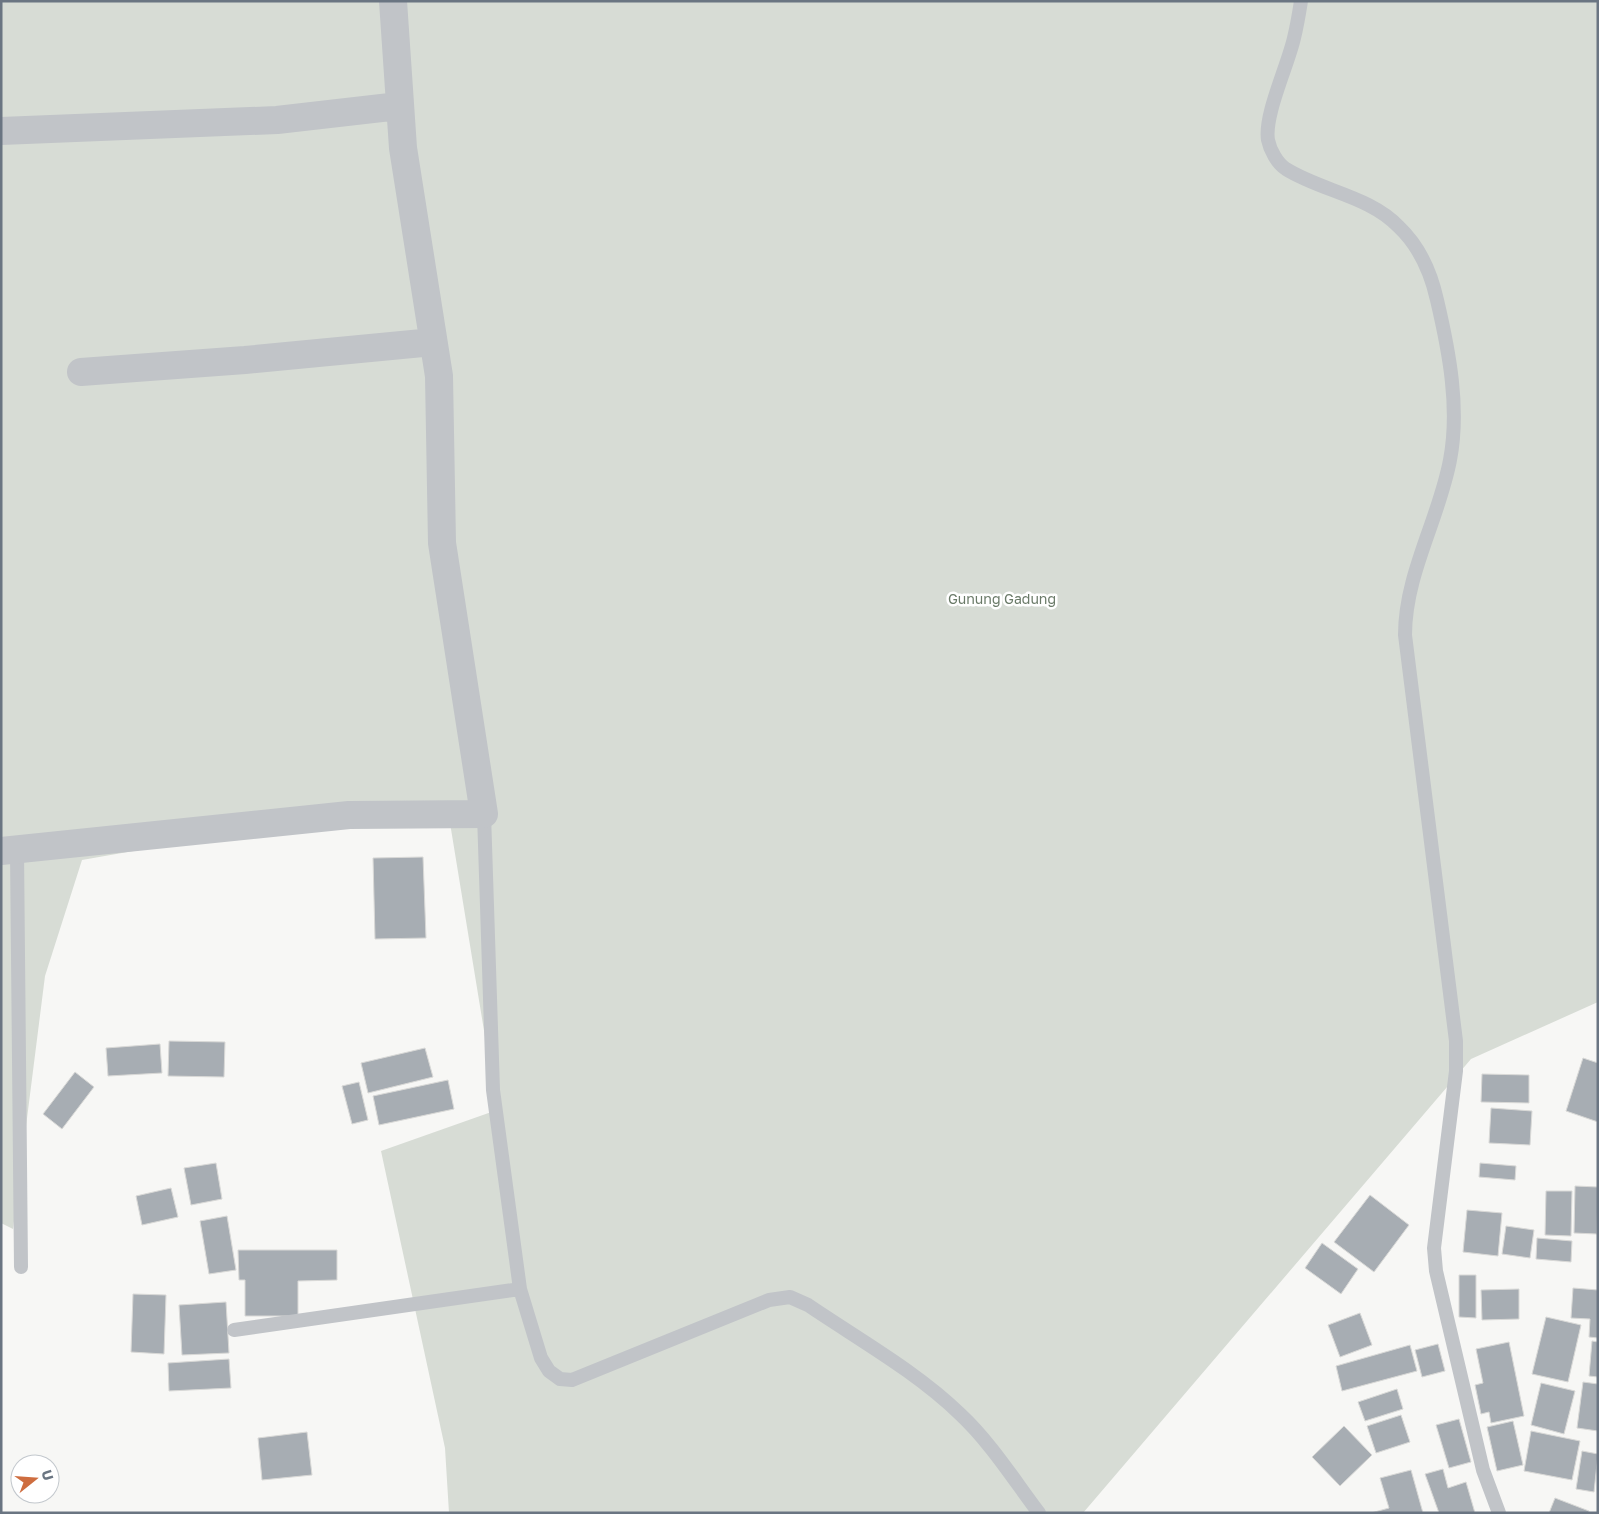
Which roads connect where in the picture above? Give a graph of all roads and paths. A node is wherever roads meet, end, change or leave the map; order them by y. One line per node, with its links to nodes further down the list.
1 (393, 1): 3 (street)
2 (1301, 1): 13 (lane)
3 (399, 106): 4 (street); 5 (street)
4 (1, 131)
5 (433, 342): 6 (street); 7 (street)
6 (81, 372)
7 (484, 814): 8 (street); 10 (lane)
8 (9, 851): 9 (lane)
9 (21, 1267)
10 (520, 1289): 11 (lane); 12 (lane)
11 (234, 1330)
12 (1039, 1513)
13 (1499, 1513)

